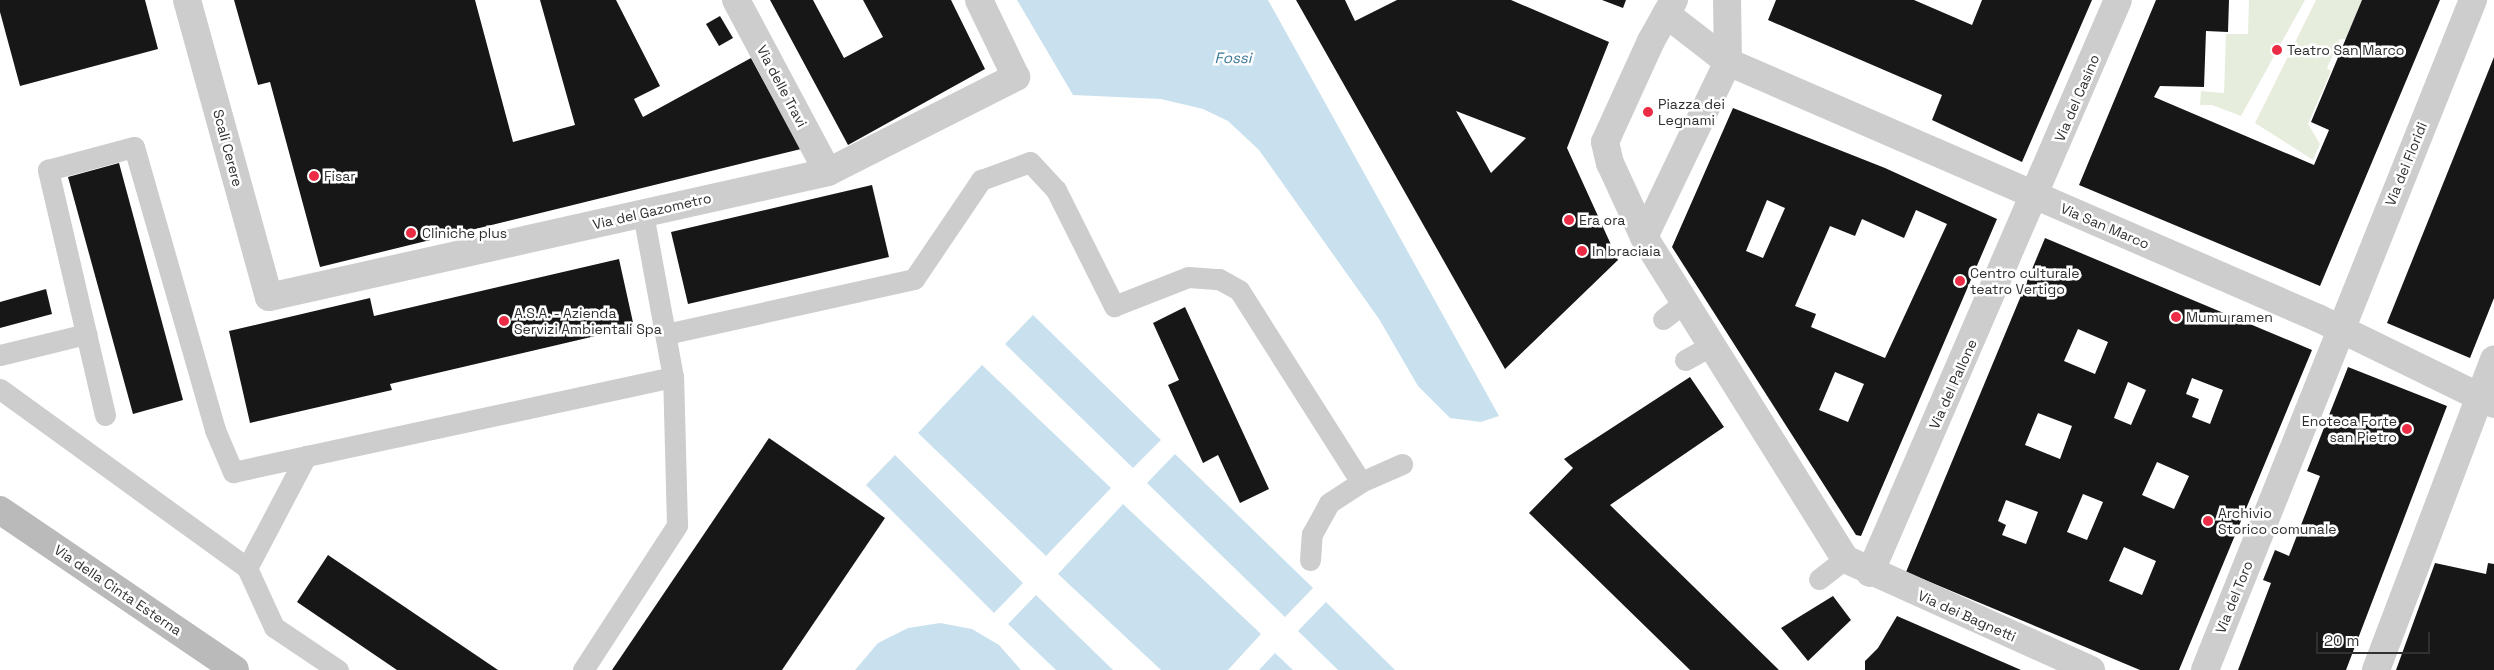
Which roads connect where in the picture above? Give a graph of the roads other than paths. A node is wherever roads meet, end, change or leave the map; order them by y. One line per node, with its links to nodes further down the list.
1 (187, 0): 13 (street, Scali Cerere)
2 (736, 0): 9 (street, Via delle Travi)
3 (979, 0): 9 (street, Via del Gazometro)
4 (1727, 0): 8 (street)
5 (2118, 0): 10 (street, Via del Casino)
6 (2473, 0): 16 (street, Via dei Floridi)
7 (1670, 7): 8 (street); 12 (street)
8 (1728, 62): 10 (street, Via San Marco); 12 (street)
9 (828, 172): 11 (street, Via del Gazometro)
10 (2035, 195): 16 (street, Via San Marco); 34 (street, Via del Pallone)
11 (643, 214): 13 (street, Via del Gazometro); 18 (lane)
12 (1644, 237): 14 (street, Via dei Bagnetti)
13 (270, 297)
14 (1685, 302): 15 (lane); 19 (street, Via dei Bagnetti)
15 (1663, 319)
16 (2340, 329): 25 (street, Via San Marco); 40 (street, Via del Toro)
17 (86, 334): 20 (lane); 26 (lane); 27 (lane)
18 (666, 334): 23 (lane); 29 (lane)
19 (1712, 345): 21 (lane); 31 (street, Via dei Bagnetti)
20 (0, 354)
21 (1685, 360)
22 (2494, 360): 25 (street)
23 (673, 377): 27 (lane); 38 (lane)
24 (0, 389): 33 (lane)
25 (2487, 400): 41 (street)
26 (105, 415)
27 (306, 456): 33 (lane)
28 (1402, 464): 29 (lane)
29 (1361, 482): 32 (lane)
30 (0, 510): 36 (main road, Via della Cinta Esterna)
31 (1845, 559): 34 (street, Via dei Bagnetti); 35 (lane)
32 (1310, 560)
33 (247, 568): 37 (lane)
34 (1870, 573): 39 (street, Via dei Bagnetti)
35 (1819, 580)
36 (235, 670)
37 (338, 670)
38 (582, 670)
39 (2091, 670)
40 (2205, 670)
41 (2376, 670)

